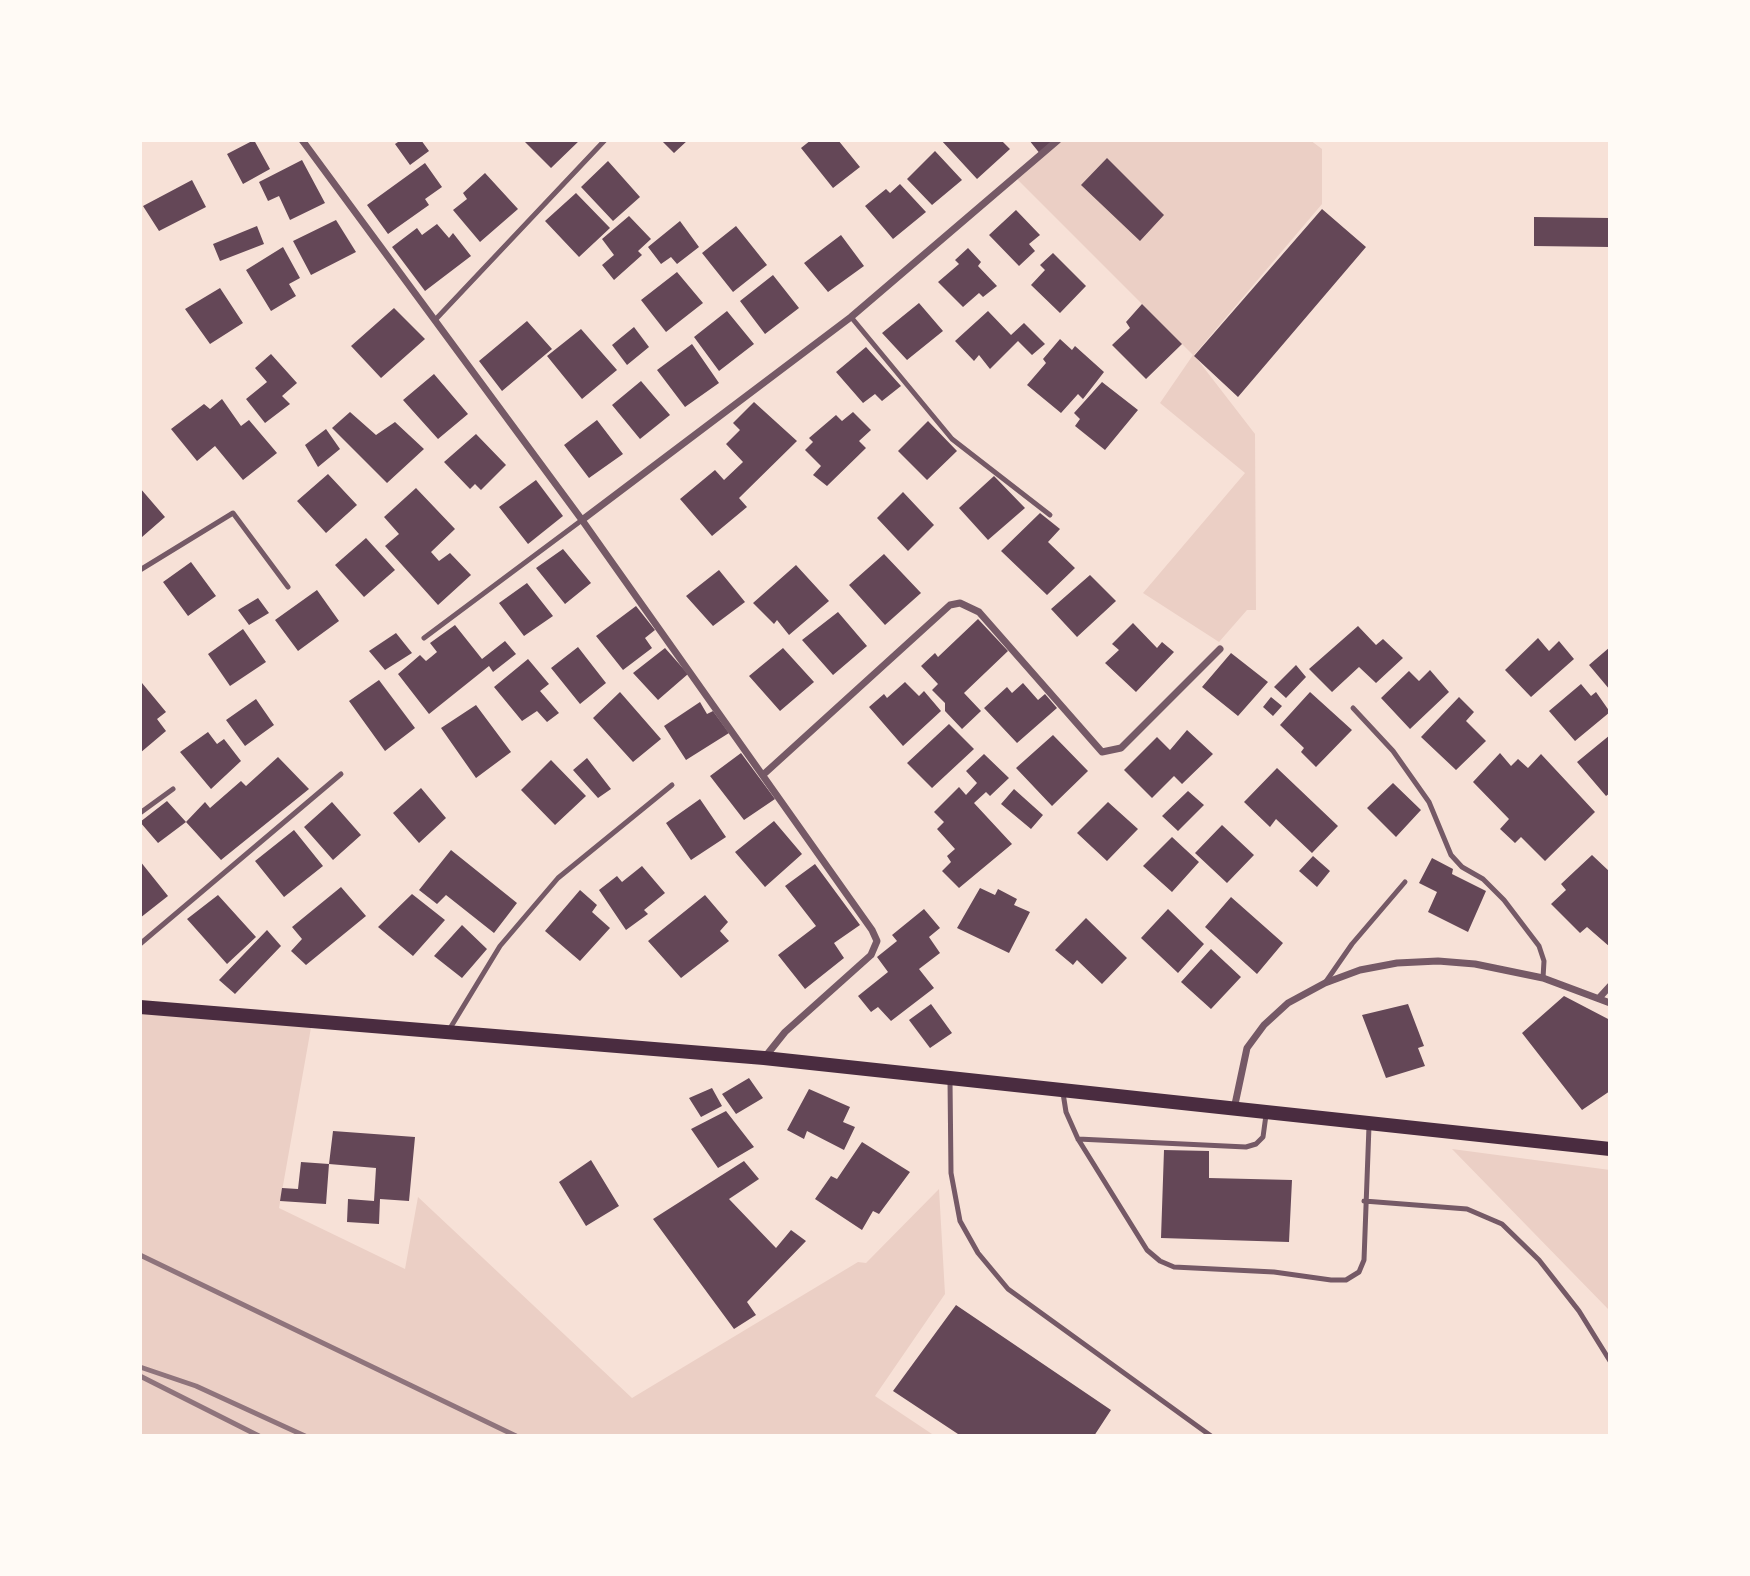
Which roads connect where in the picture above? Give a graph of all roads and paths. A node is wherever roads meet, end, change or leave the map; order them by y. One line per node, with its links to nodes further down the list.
1 (302, 140): 5 (street)
2 (606, 140): 5 (lane)
3 (1058, 140): 4 (street)
4 (851, 317): 6 (lane); 7 (street)
5 (436, 319): 7 (street)
6 (1050, 515)
7 (582, 520): 10 (lane); 14 (street)
8 (140, 570): 9 (lane)
9 (288, 587)
10 (424, 638)
11 (1220, 649): 14 (street)
12 (1353, 708): 20 (lane)
13 (341, 774): 19 (lane)
14 (764, 774): 27 (street)
15 (672, 785): 26 (lane)
16 (173, 789): 17 (lane)
17 (140, 813)
18 (1405, 882): 21 (lane)
19 (140, 944)
20 (1543, 978): 21 (street); 23 (street)
21 (1325, 983): 30 (street)
22 (1610, 986): 23 (street)
23 (1598, 998): 24 (street)
24 (1610, 1003)
25 (140, 1007): 26 (main road)
26 (447, 1033): 27 (main road)
27 (764, 1058): 28 (main road)
28 (950, 1078): 29 (main road); 37 (lane)
29 (1063, 1090): 30 (main road); 33 (lane)
30 (1234, 1110): 31 (main road)
31 (1266, 1113): 32 (main road); 33 (lane)
32 (1369, 1125): 34 (main road); 35 (lane)
33 (1078, 1139): 35 (lane)
34 (1610, 1149)
35 (1364, 1201): 36 (lane)
36 (1610, 1361)
37 (1211, 1436)

